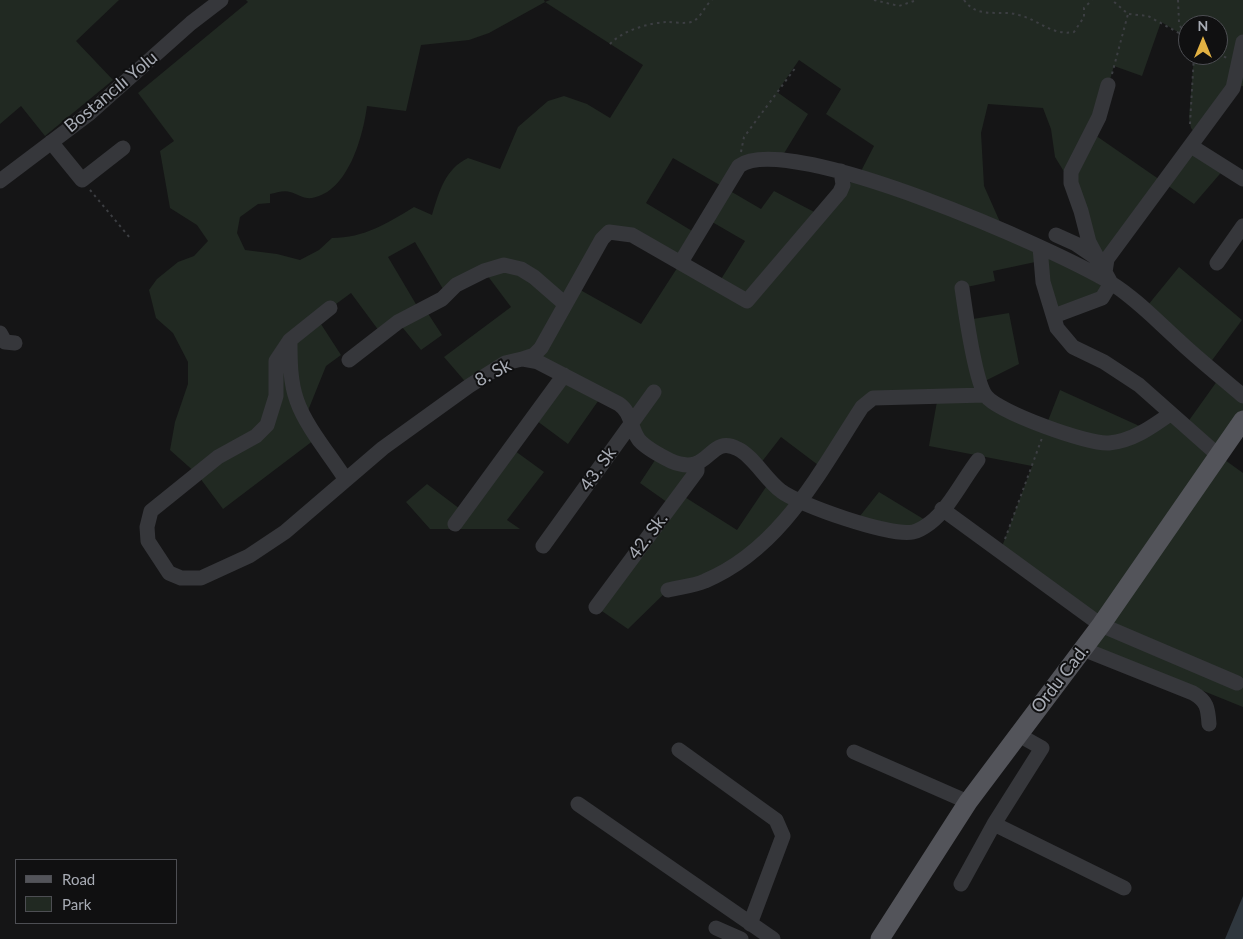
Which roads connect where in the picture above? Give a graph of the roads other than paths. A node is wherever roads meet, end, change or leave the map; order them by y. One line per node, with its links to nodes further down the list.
1 (221, 0): 6 (street, Bostancılı Yolu)
2 (1243, 42): 4 (street)
3 (1108, 86): 14 (street)
4 (1238, 87): 5 (street)
5 (1194, 141): 9 (street); 17 (street)
6 (51, 142): 7 (street); 10 (street, Bostancılı Yolu)
7 (123, 148)
8 (841, 171): 13 (street); 15 (street); 15 (street)
9 (1243, 179)
10 (0, 181)
11 (1243, 226): 16 (street)
12 (1056, 235): 14 (street)
13 (1040, 247): 17 (street); 21 (street)
14 (1095, 257): 17 (street)
15 (681, 262): 19 (street)
16 (1217, 263)
17 (1108, 278): 21 (street); 30 (street)
18 (962, 288): 29 (street)
19 (565, 304): 25 (street); 26 (street)
20 (330, 308): 23 (street)
21 (1054, 316): 31 (street)
22 (0, 333): 24 (street)
23 (290, 340): 37 (street); 37 (street, 8. Sk)
24 (15, 343)
25 (522, 359): 27 (street, 8. Sk); 37 (street, 8. Sk)
26 (349, 360)
27 (564, 375): 33 (street, 8. Sk); 40 (street)
28 (654, 392): 33 (street, 43. Sk)
29 (985, 395): 31 (street); 38 (street)
30 (1243, 396)
31 (1170, 414): 34 (street)
32 (1243, 420): 34 (main road, Ordu Cad.)
33 (631, 422): 36 (street, 8. Sk); 41 (street, 43. Sk)
34 (1218, 455): 44 (main road, Ordu Cad.)
35 (978, 460): 39 (street)
36 (697, 464): 38 (street); 43 (street, 42. Sk.)
37 (346, 480)
38 (800, 500): 39 (street); 42 (street)
39 (942, 509): 44 (street)
40 (455, 524)
41 (544, 546)
42 (668, 590)
43 (596, 608)
44 (1101, 625): 45 (main road, Ordu Cad.); 46 (street)
45 (1083, 649): 47 (street); 48 (main road, Ordu Cad.)
46 (1237, 683)
47 (1209, 724)
48 (1018, 734): 51 (main road, Ordu Cad.); 53 (street)
49 (679, 750): 56 (street)
50 (854, 752): 51 (street)
51 (968, 802): 60 (main road, Ordu Cad.)
52 (578, 804): 56 (street)
53 (994, 824): 54 (street); 55 (street)
54 (961, 884)
55 (1124, 888)
56 (750, 924): 59 (street)
57 (716, 928): 58 (street)
58 (741, 939)
59 (773, 939)
60 (880, 939)

